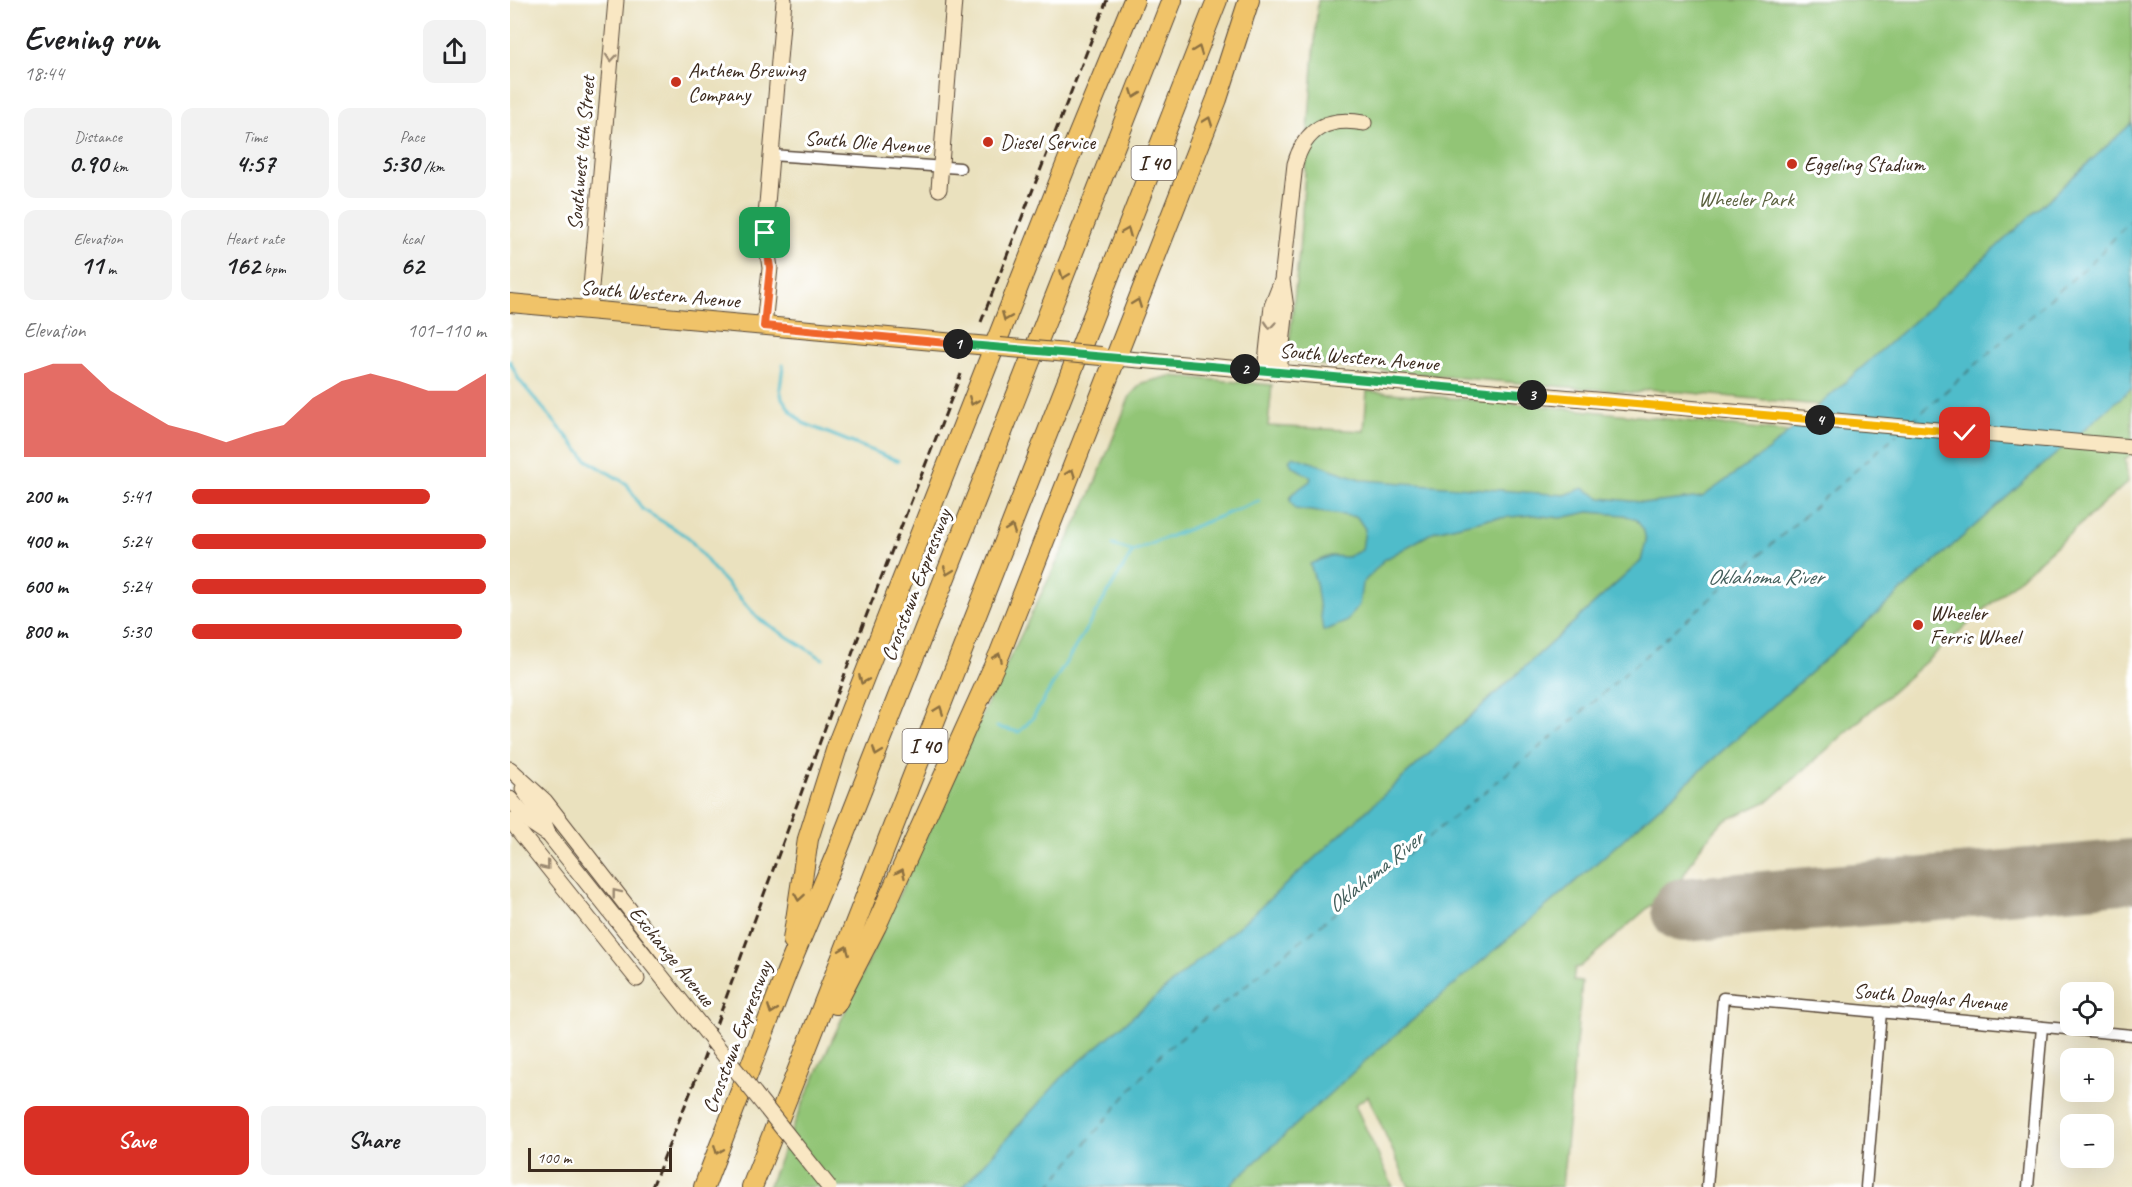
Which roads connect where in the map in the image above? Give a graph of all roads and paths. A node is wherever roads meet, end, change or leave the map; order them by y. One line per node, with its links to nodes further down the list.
1 (616, 0): 14 (main road, Southwest 4th Street, one-way to 14)
2 (784, 0): 9 (main road)
3 (954, 0): 10 (main road)
4 (1134, 0): 16 (highway, one-way to 16)
5 (1172, 0): 25 (highway, Crosstown Expressway / I 40, one-way to 25)
6 (1217, 0): 30 (highway, I 40, one-way to 6)
7 (1249, 0): 17 (highway, one-way to 7)
8 (1364, 123): 18 (main road)
9 (771, 154): 10 (street, South Olie Avenue); 15 (main road)
10 (941, 167): 11 (street, South Olie Avenue); 12 (main road)
11 (960, 168)
12 (939, 189)
13 (510, 303): 14 (main road, South Western Avenue)
14 (589, 310): 15 (main road, South Western Avenue)
15 (764, 326): 16 (main road, South Western Avenue)
16 (997, 347): 17 (main road, South Western Avenue, bridge); 25 (highway, one-way to 25)
17 (1108, 357): 18 (main road, South Western Avenue); 30 (highway, one-way to 17)
18 (1272, 371): 19 (main road, South Western Avenue)
19 (2132, 447)
20 (510, 769): 23 (main road, Exchange Avenue); 24 (main road, one-way to 20)
21 (510, 799): 23 (main road, Exchange Avenue)
22 (510, 820): 26 (main road, one-way to 26)
23 (549, 835): 33 (main road, Exchange Avenue, bridge)
24 (665, 955): 26 (street)
25 (788, 969): 31 (highway, Crosstown Expressway / I 40, one-way to 31)
26 (637, 979)
27 (1881, 1012): 28 (street, South Douglas Avenue); 34 (street, South Douglas Avenue); 35 (street)
28 (2042, 1027): 29 (street, South Douglas Avenue); 36 (street)
29 (2132, 1035)
30 (785, 1102): 32 (highway, I 40)
31 (704, 1187)
32 (752, 1187)
33 (830, 1187)
34 (1707, 1187)
35 (1866, 1187)
36 (2028, 1187)

